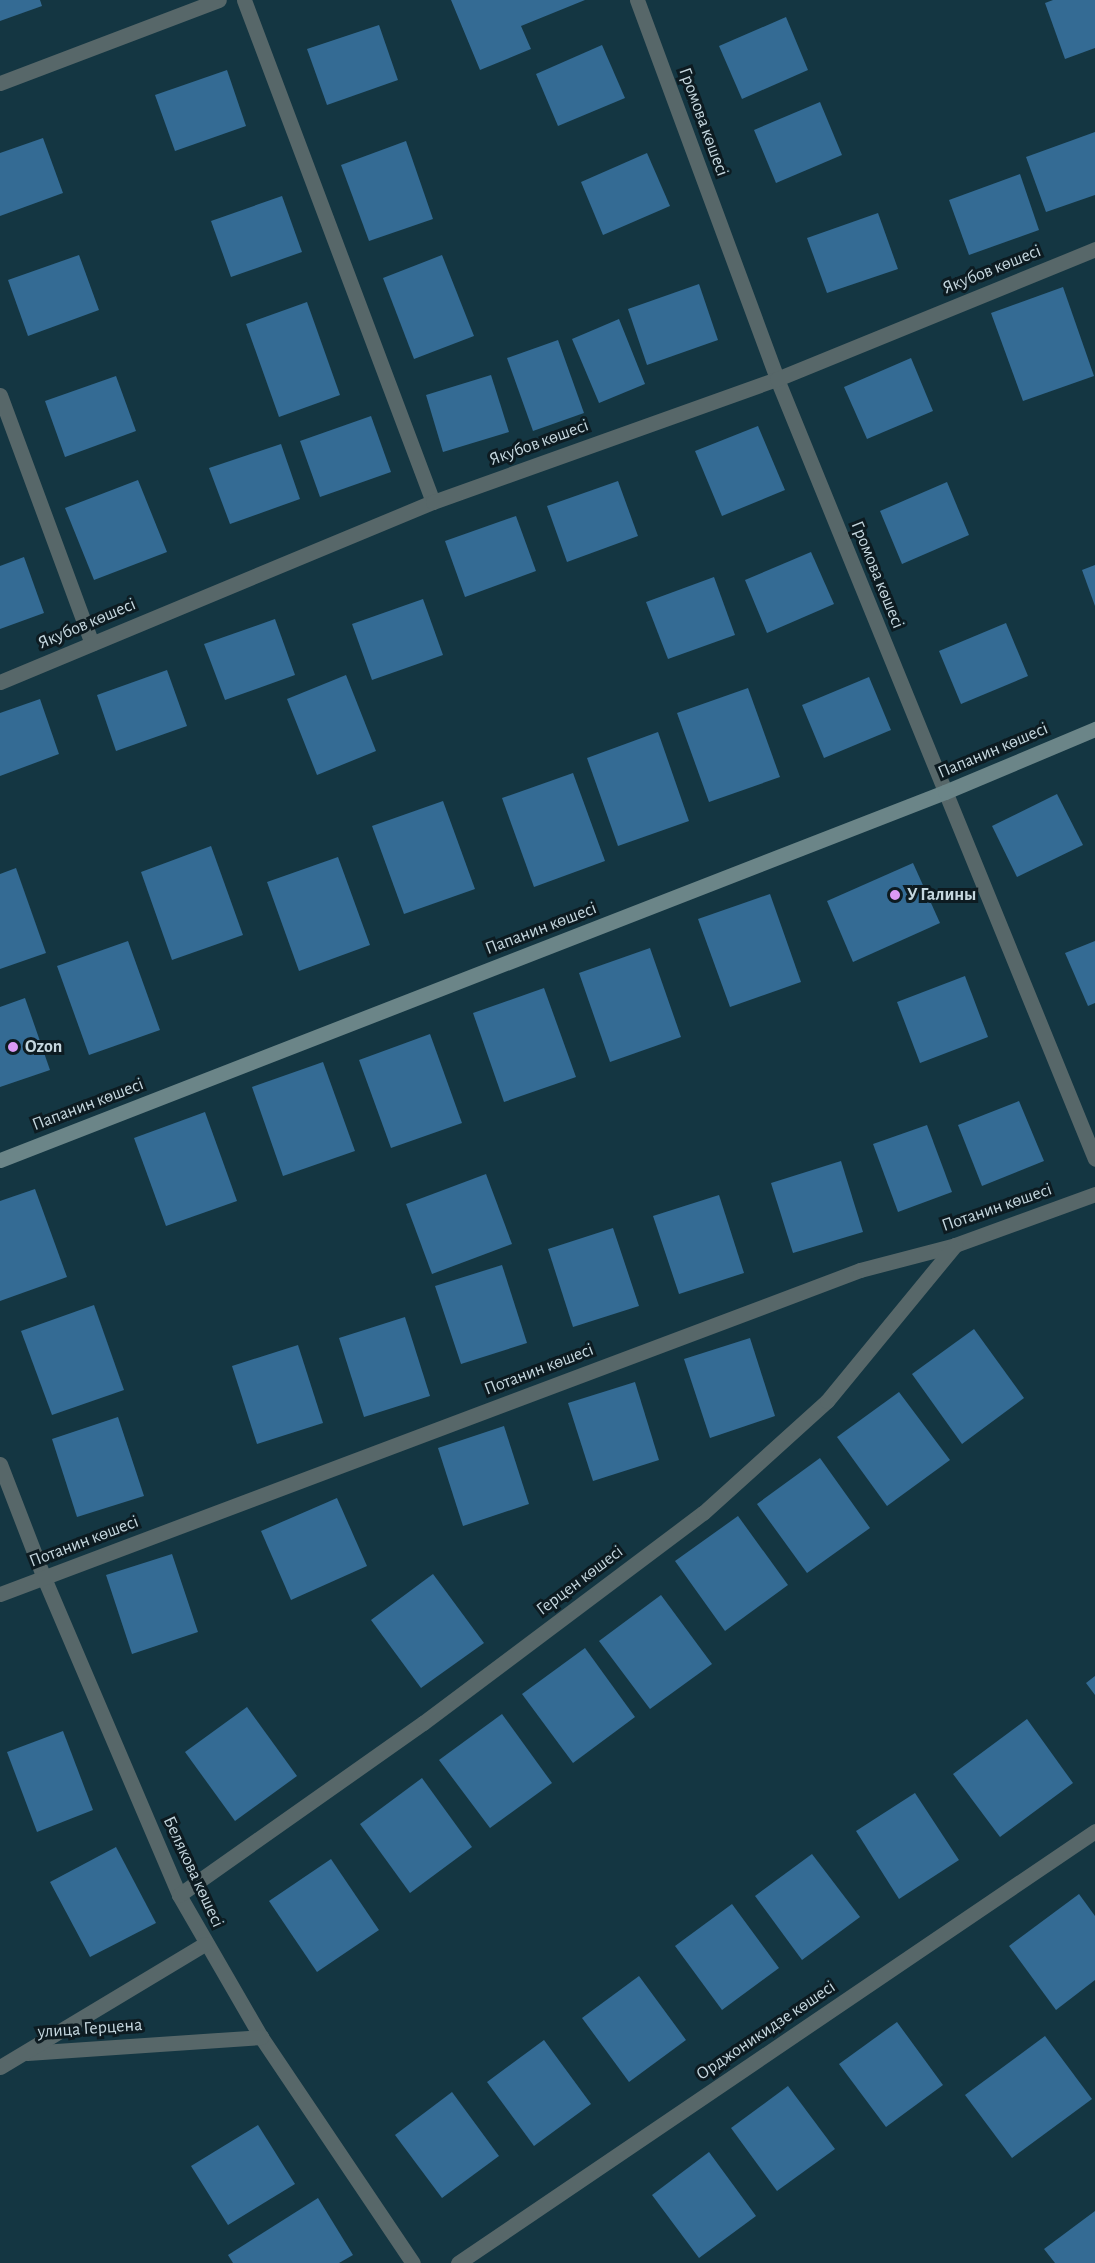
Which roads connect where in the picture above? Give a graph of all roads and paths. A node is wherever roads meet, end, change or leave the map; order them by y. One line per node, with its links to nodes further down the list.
1 (219, 0): 4 (street)
2 (244, 0): 8 (street)
3 (637, 0): 6 (street, Громова көшесі)
4 (0, 83)
5 (1095, 249): 6 (street, Якубов көшесі)
6 (777, 379): 8 (street, Якубов көшесі); 12 (street, Громова көшесі)
7 (0, 395): 9 (street)
8 (433, 502): 9 (street, Якубов көшесі)
9 (92, 644): 10 (street, Якубов көшесі)
10 (0, 682)
11 (1095, 729): 12 (main road, Папанин көшесі)
12 (945, 792): 13 (street, Громова көшесі); 14 (main road, Папанин көшесі)
13 (1095, 1159)
14 (0, 1160)
15 (1095, 1194): 16 (street, Потанин көшесі)
16 (955, 1245): 18 (street, Потанин көшесі); 21 (street, Герцен көшесі)
17 (0, 1464): 18 (street, Белякова көшесі)
18 (44, 1578): 19 (street, Потанин көшесі); 21 (street, Белякова көшесі)
19 (0, 1594)
20 (1095, 1831): 27 (street, Орджоникидзе көшесі)
21 (179, 1895): 22 (street, Белякова көшесі)
22 (205, 1944): 23 (street, Белякова көшесі); 24 (street, улица Герцена)
23 (261, 2037): 24 (street, улица Герцена); 26 (street, Белякова көшесі)
24 (24, 2053): 25 (street)
25 (0, 2067)
26 (413, 2263)
27 (458, 2263)

